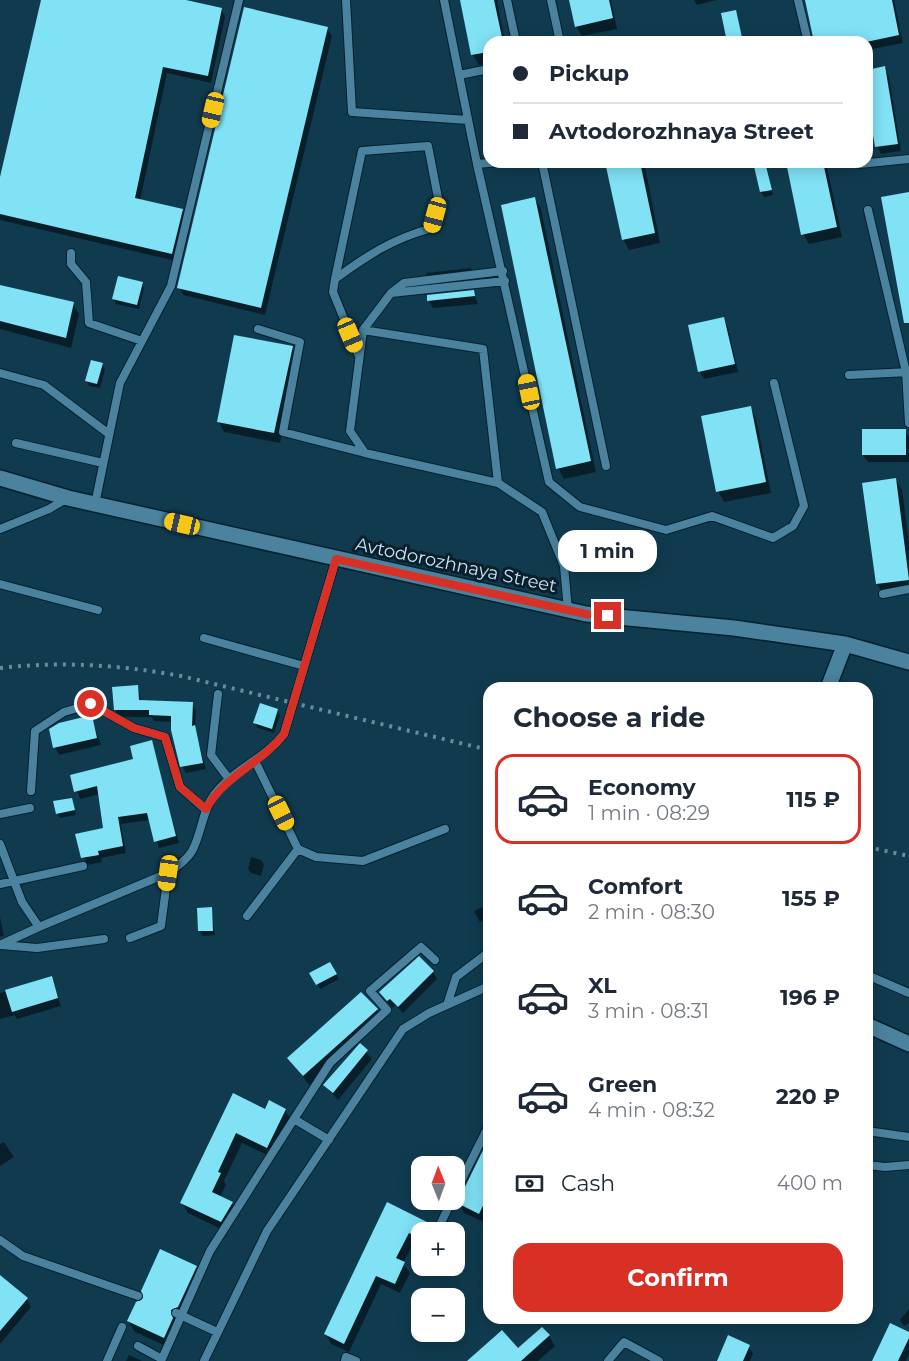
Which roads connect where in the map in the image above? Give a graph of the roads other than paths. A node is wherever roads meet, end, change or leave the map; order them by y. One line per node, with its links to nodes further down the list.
1 (239, 0): 26 (lane)
2 (346, 0): 12 (lane)
3 (444, 0): 11 (lane)
4 (507, 0): 7 (lane)
5 (551, 0): 8 (lane)
6 (798, 0): 9 (lane)
7 (515, 36)
8 (559, 36)
9 (807, 36)
10 (483, 70): 11 (lane)
11 (459, 75): 12 (lane)
12 (468, 120): 16 (lane)
13 (909, 159): 15 (lane)
14 (483, 163): 16 (lane)
15 (873, 163)
16 (477, 164): 20 (lane)
17 (543, 168): 37 (lane)
18 (868, 210): 28 (lane)
19 (71, 253): 26 (lane)
20 (503, 271): 22 (lane); 23 (lane)
21 (335, 279): 21 (lane); 27 (lane)
22 (505, 281): 23 (lane); 31 (lane)
23 (392, 292): 25 (lane)
24 (258, 329): 35 (lane)
25 (363, 330): 27 (lane); 39 (lane)
26 (142, 341): 33 (lane)
27 (359, 356): 35 (lane)
28 (907, 372): 30 (lane); 32 (lane)
29 (0, 373): 33 (lane)
30 (849, 375)
31 (774, 383)
32 (909, 423)
33 (109, 434): 36 (lane)
34 (16, 443): 36 (lane)
35 (365, 453): 39 (lane)
36 (103, 463): 41 (lane)
37 (606, 466)
38 (0, 478): 40 (street, Avtodorozhnaya Street)
39 (498, 483): 48 (lane)
40 (68, 498): 41 (street, Avtodorozhnaya Street); 42 (lane)
41 (95, 504): 43 (street, Avtodorozhnaya Street)
42 (0, 529)
43 (336, 559): 48 (street, Avtodorozhnaya Street); 52 (lane)
44 (0, 584): 47 (lane)
45 (909, 589): 46 (lane)
46 (883, 594)
47 (98, 609)
48 (568, 610): 50 (street, Avtodorozhnaya Street)
49 (204, 638): 52 (lane)
50 (845, 644): 51 (street, Avtodorozhnaya Street); 53 (street)
51 (909, 662)
52 (304, 666): 55 (lane)
53 (830, 682)
54 (218, 694): 56 (lane)
55 (255, 760): 56 (lane); 63 (lane)
56 (229, 779): 59 (lane)
57 (31, 790): 59 (lane)
58 (30, 808): 60 (lane)
59 (206, 809): 65 (lane)
60 (0, 814)
61 (445, 829): 63 (lane)
62 (0, 844): 66 (lane)
63 (298, 849): 68 (lane)
64 (83, 866): 66 (lane)
65 (168, 873): 69 (lane); 70 (lane)
66 (13, 879): 67 (lane); 69 (lane)
67 (0, 884)
68 (247, 916)
69 (39, 927): 72 (lane)
70 (130, 938)
71 (104, 939): 72 (lane)
72 (1, 945)
73 (483, 956): 78 (lane)
74 (435, 960): 81 (lane)
75 (873, 978): 77 (lane)
76 (483, 989): 78 (lane)
77 (909, 993)
78 (447, 1005): 85 (lane)
79 (873, 1027): 80 (street)
80 (909, 1044)
81 (294, 1119): 85 (lane); 91 (lane)
82 (873, 1132): 84 (lane)
83 (483, 1137): 88 (lane)
84 (909, 1137)
85 (329, 1140): 93 (lane)
86 (909, 1165): 87 (lane)
87 (873, 1166)
88 (465, 1174)
89 (0, 1240): 90 (lane)
90 (138, 1296)
91 (179, 1315): 93 (lane); 94 (lane)
92 (122, 1327): 95 (lane)
93 (217, 1332): 96 (lane)
94 (138, 1346)
95 (107, 1361)
96 (204, 1361)
97 (345, 1361): 98 (lane)
98 (356, 1361)
99 (608, 1361): 100 (lane)
100 (659, 1361)

